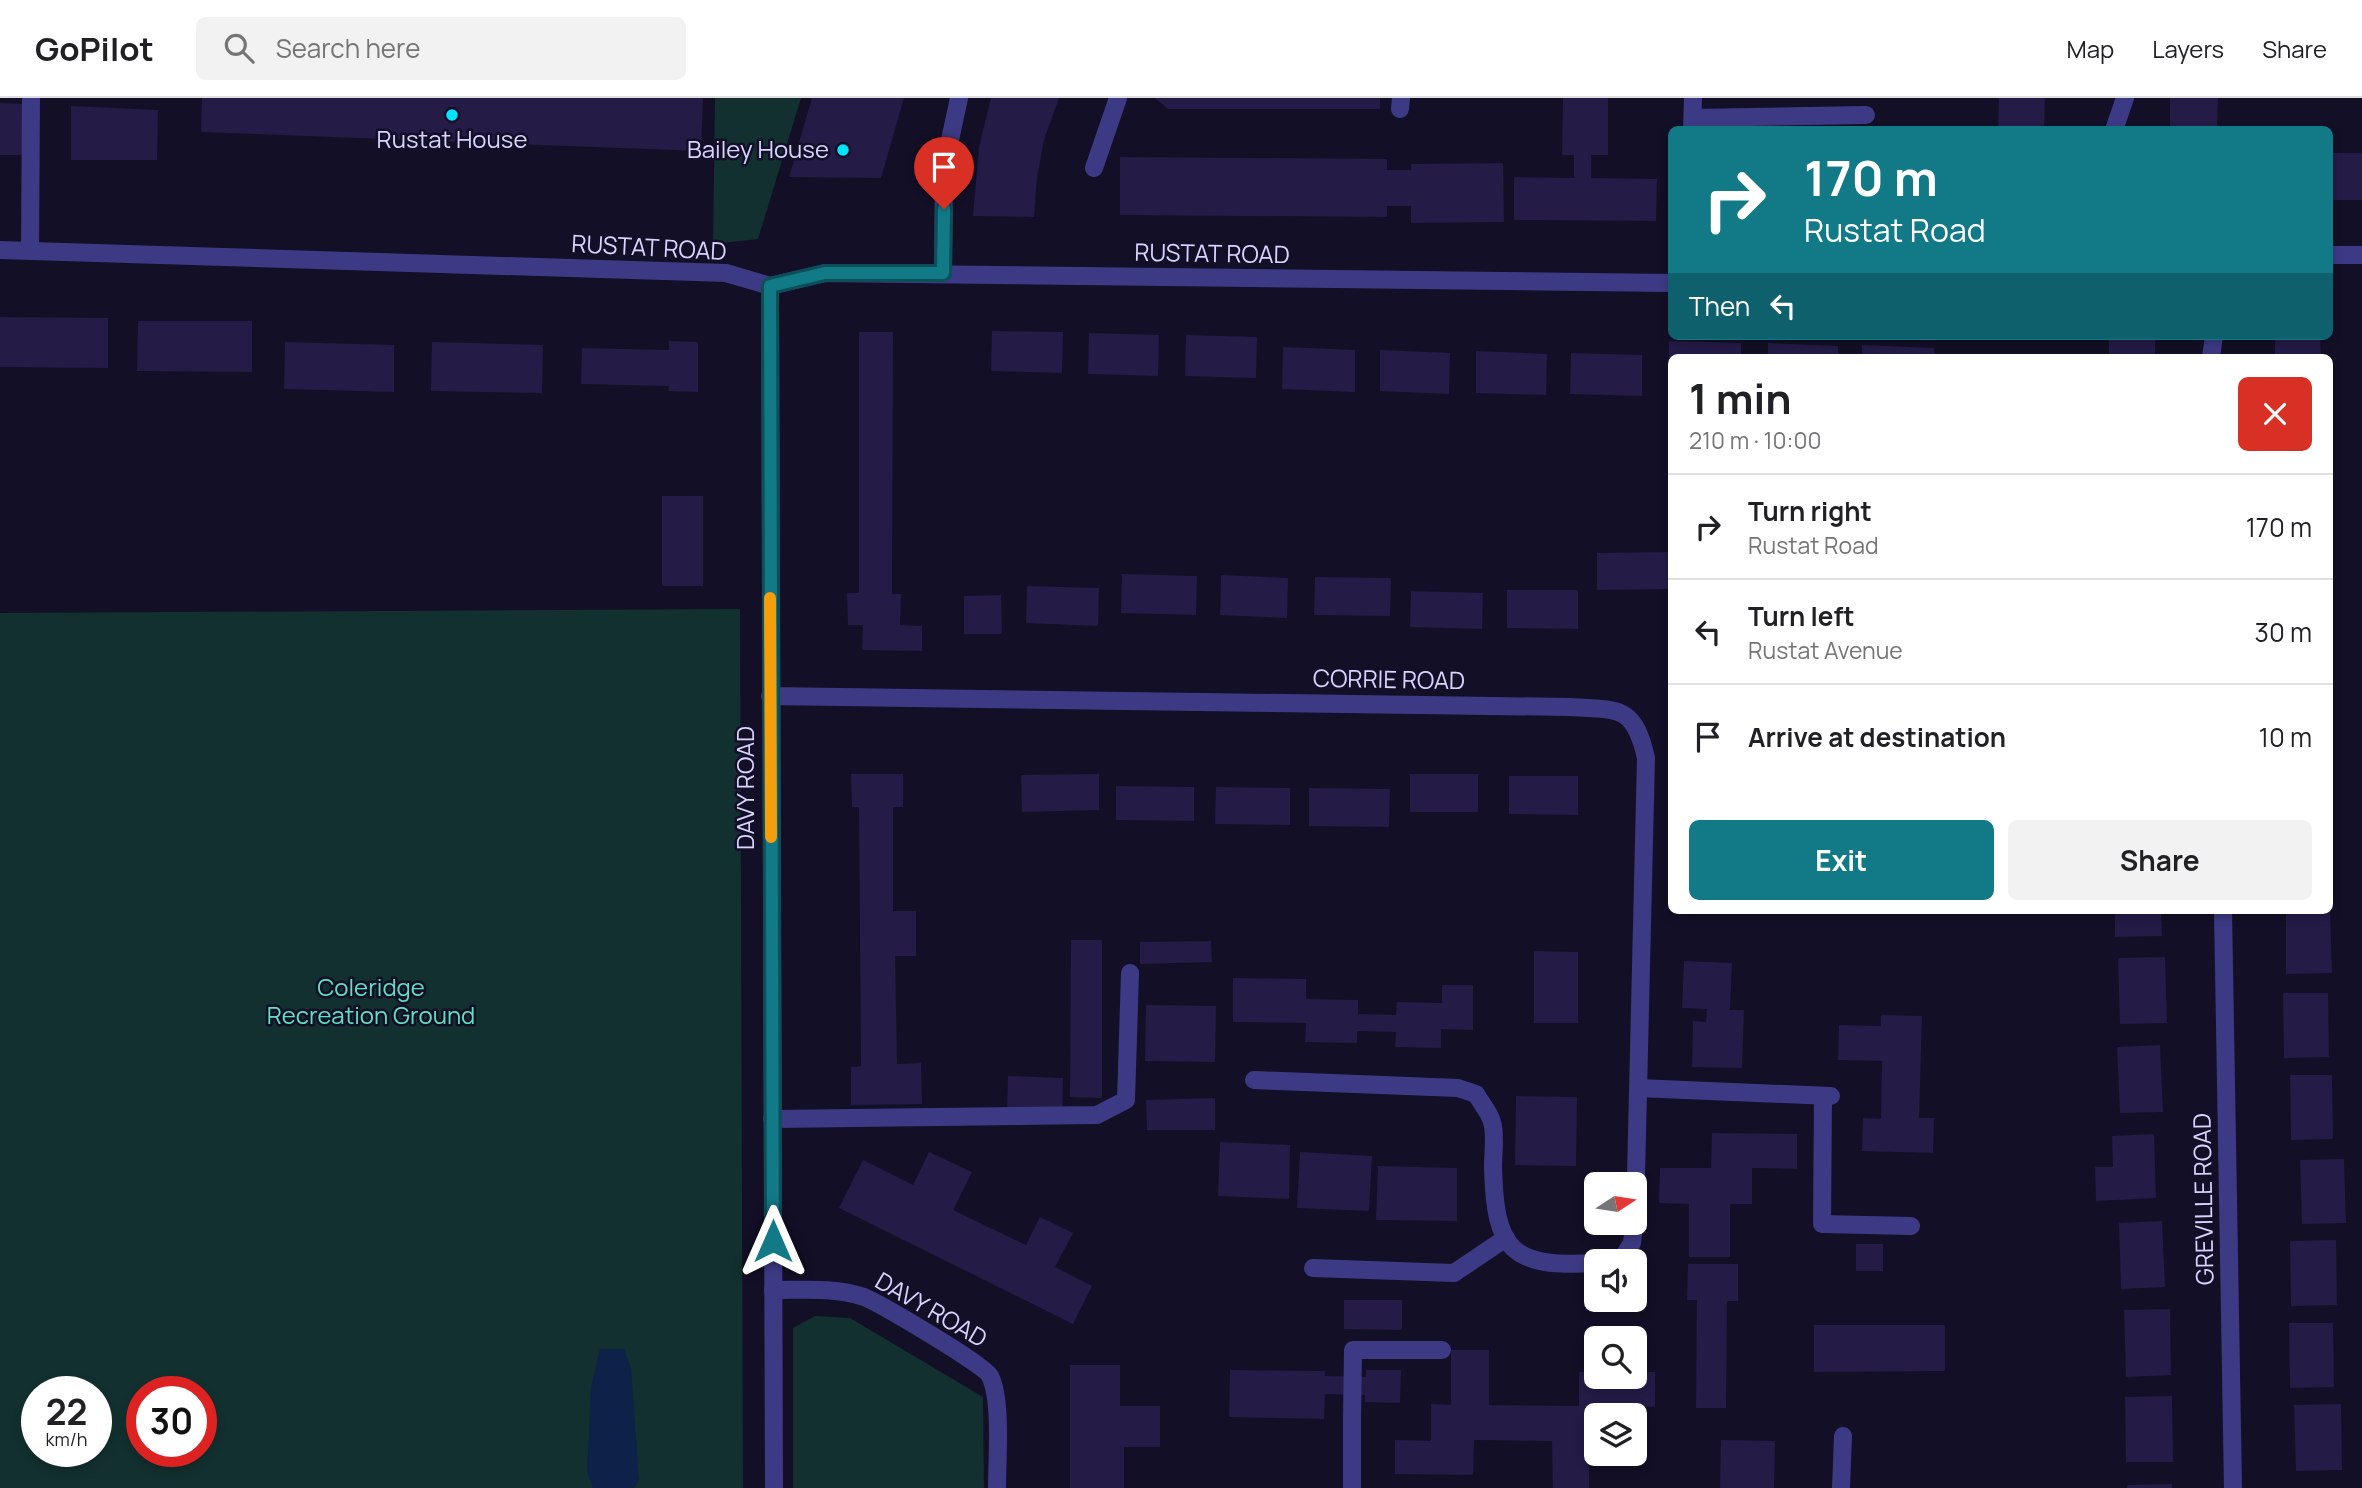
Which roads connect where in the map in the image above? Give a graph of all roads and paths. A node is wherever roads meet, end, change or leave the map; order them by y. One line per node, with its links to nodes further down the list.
1 (31, 98): 11 (street)
2 (959, 98): 14 (street)
3 (1118, 98): 9 (street)
4 (1693, 98): 7 (street)
5 (2125, 98): 8 (street)
6 (1866, 115): 7 (street)
7 (1693, 124)
8 (2115, 126)
9 (1094, 168)
10 (0, 250): 11 (street, RUSTAT ROAD)
11 (30, 251): 16 (street, RUSTAT ROAD)
12 (2333, 255): 13 (street)
13 (2362, 255)
14 (943, 273): 15 (street, RUSTAT ROAD); 16 (street, RUSTAT ROAD)
15 (1668, 283)
16 (770, 286): 17 (street, DAVY ROAD)
17 (770, 696): 21 (street, CORRIE ROAD); 22 (street, DAVY ROAD)
18 (2223, 914): 35 (street, GREVILLE ROAD)
19 (1130, 973): 22 (street)
20 (1254, 1080): 24 (street)
21 (1638, 1088): 23 (street); 25 (street, CORRIE ROAD)
22 (772, 1119): 28 (street, DAVY ROAD)
23 (1911, 1226)
24 (1506, 1238): 26 (street); 27 (street)
25 (1628, 1249)
26 (1584, 1264)
27 (1313, 1268)
28 (773, 1290): 31 (street, DAVY ROAD); 32 (street, DAVY ROAD)
29 (1442, 1350): 33 (street)
30 (1843, 1436): 34 (street)
31 (774, 1488)
32 (997, 1488)
33 (1352, 1488)
34 (1841, 1488)
35 (2233, 1488)

